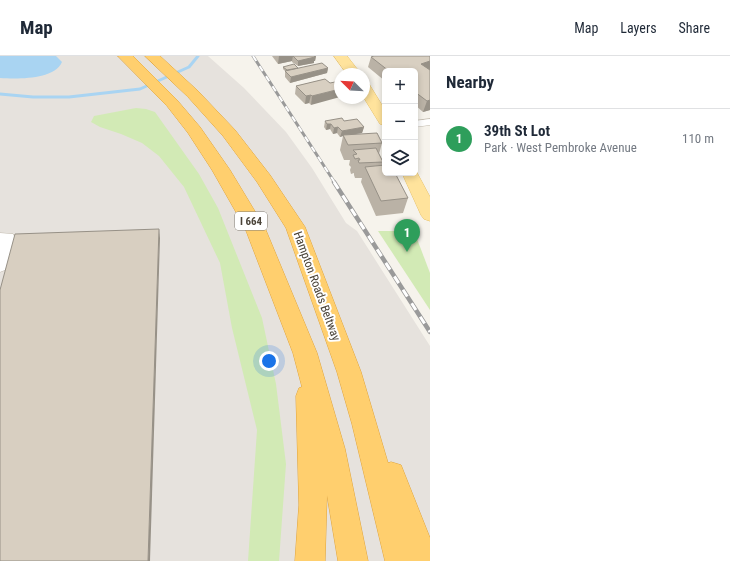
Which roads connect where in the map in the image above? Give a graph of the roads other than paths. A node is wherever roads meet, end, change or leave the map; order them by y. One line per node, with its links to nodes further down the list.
1 (125, 56): 13 (highway, I 664)
2 (340, 56): 4 (main road)
3 (154, 57): 14 (highway, Hampton Roads Beltway / I 664)
4 (349, 68)
5 (370, 97): 6 (main road)
6 (382, 116)
7 (429, 123): 8 (street)
8 (418, 124)
9 (411, 176): 10 (main road)
10 (430, 215)
11 (0, 238): 12 (street)
12 (0, 266)
13 (305, 353): 15 (highway); 16 (highway, I 664)
14 (349, 372): 17 (highway, Hampton Roads Beltway / I 664); 18 (highway)
15 (310, 561)
16 (353, 561)
17 (400, 561)
18 (424, 561)

